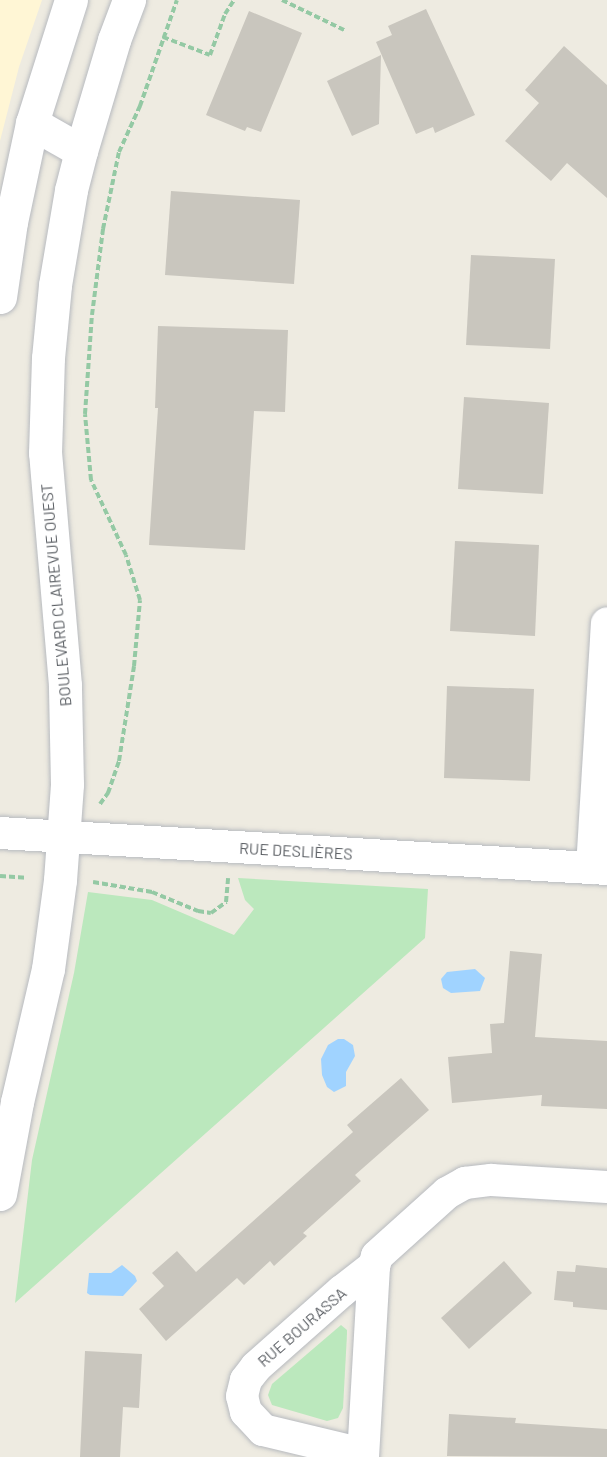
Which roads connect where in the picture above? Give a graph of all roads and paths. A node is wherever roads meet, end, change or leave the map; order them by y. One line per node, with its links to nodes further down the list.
1 (71, 0): 8 (street)
2 (129, 0): 9 (street, BOULEVARD CLAIREVUE OUEST)
3 (177, 0): 7 (path)
4 (234, 0): 7 (path)
5 (282, 0): 6 (path)
6 (344, 30)
7 (163, 37): 12 (path)
8 (33, 123): 9 (street); 10 (street)
9 (81, 151): 14 (street, BOULEVARD CLAIREVUE OUEST)
10 (0, 297)
11 (607, 622): 16 (street, RUE DESLIÈRES)
12 (97, 806)
13 (0, 832): 14 (street, RUE DESLIÈRES)
14 (63, 837): 15 (street, RUE DESLIÈRES); 21 (street, BOULEVARD CLAIREVUE OUEST)
15 (227, 847): 16 (street, RUE DESLIÈRES); 19 (path)
16 (600, 869)
17 (0, 876): 18 (path)
18 (37, 879)
19 (87, 881)
20 (607, 1186): 22 (street, RUE BOURASSA)
21 (0, 1194)
22 (374, 1266): 23 (street, RUE BOURASSA); 23 (street, RUE BOURASSA)
23 (363, 1455)

